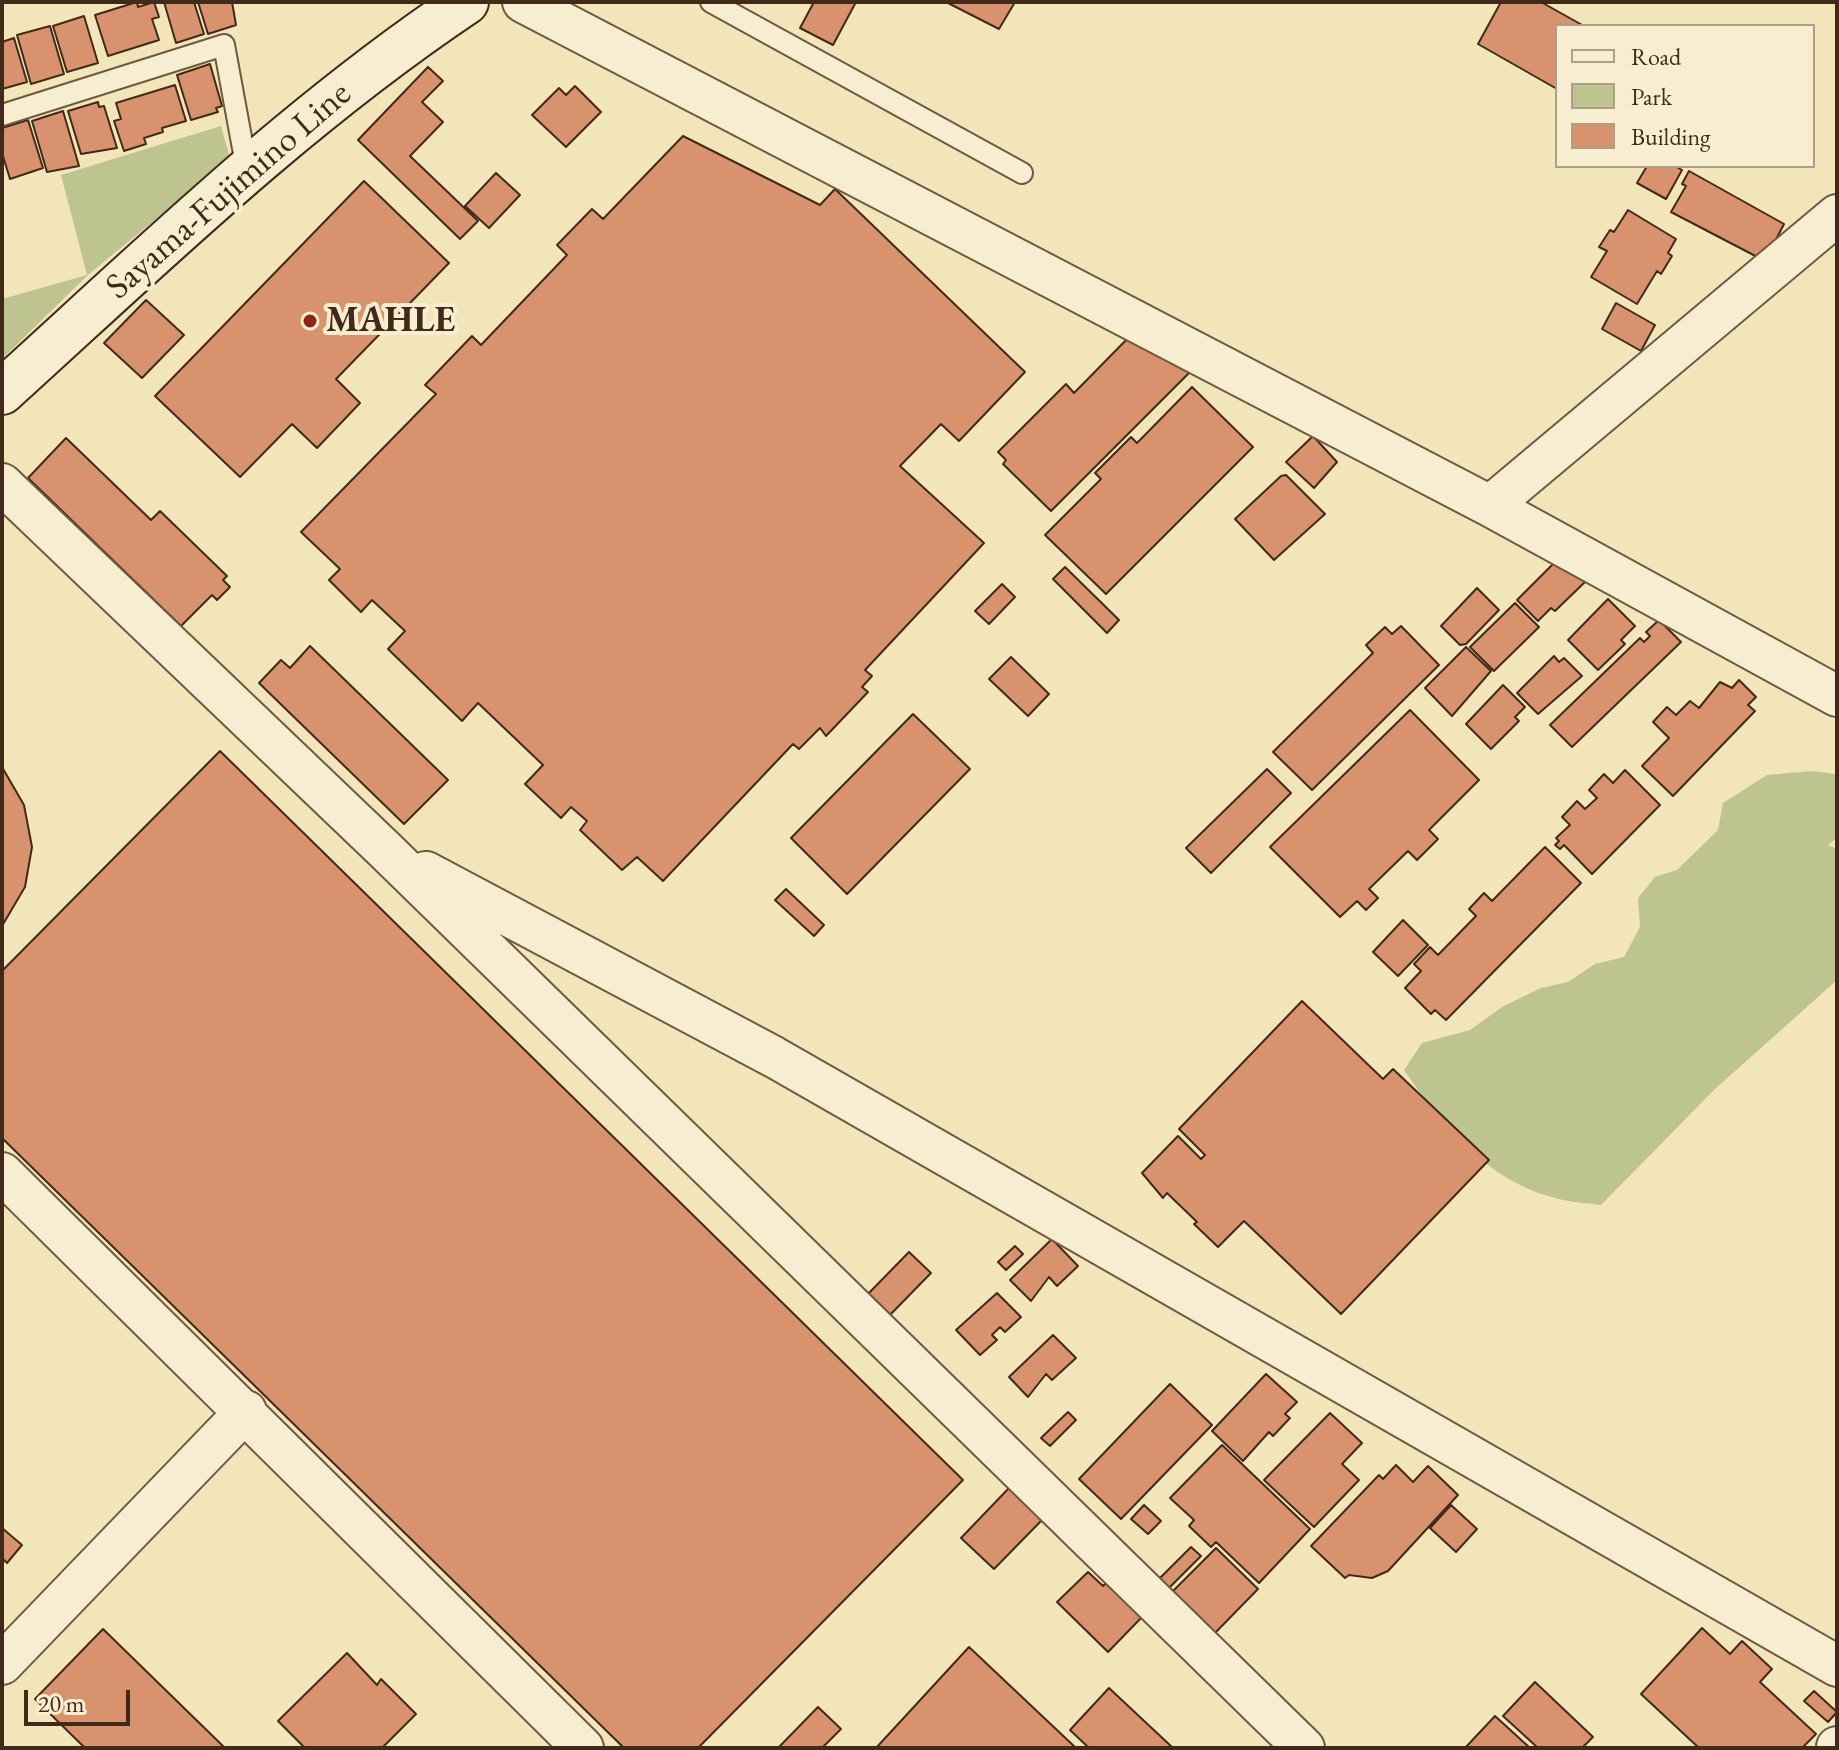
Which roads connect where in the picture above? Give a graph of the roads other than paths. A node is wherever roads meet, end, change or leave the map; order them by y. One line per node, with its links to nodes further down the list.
1 (466, 2): 5 (main road, Sayama-Fujimino Line)
2 (523, 2): 10 (street)
3 (711, 2): 6 (lane)
4 (2, 115): 5 (lane)
5 (247, 170): 8 (main road, Sayama-Fujimino Line)
6 (1022, 173)
7 (1837, 215): 10 (street)
8 (2, 392)
9 (2, 484): 12 (street)
10 (1490, 506): 11 (street)
11 (1837, 696)
12 (385, 850): 16 (street); 18 (street)
13 (2, 1173): 14 (street)
14 (246, 1411): 15 (street); 17 (street)
15 (2, 1664)
16 (1837, 1666)
17 (583, 1748)
18 (1304, 1748)

